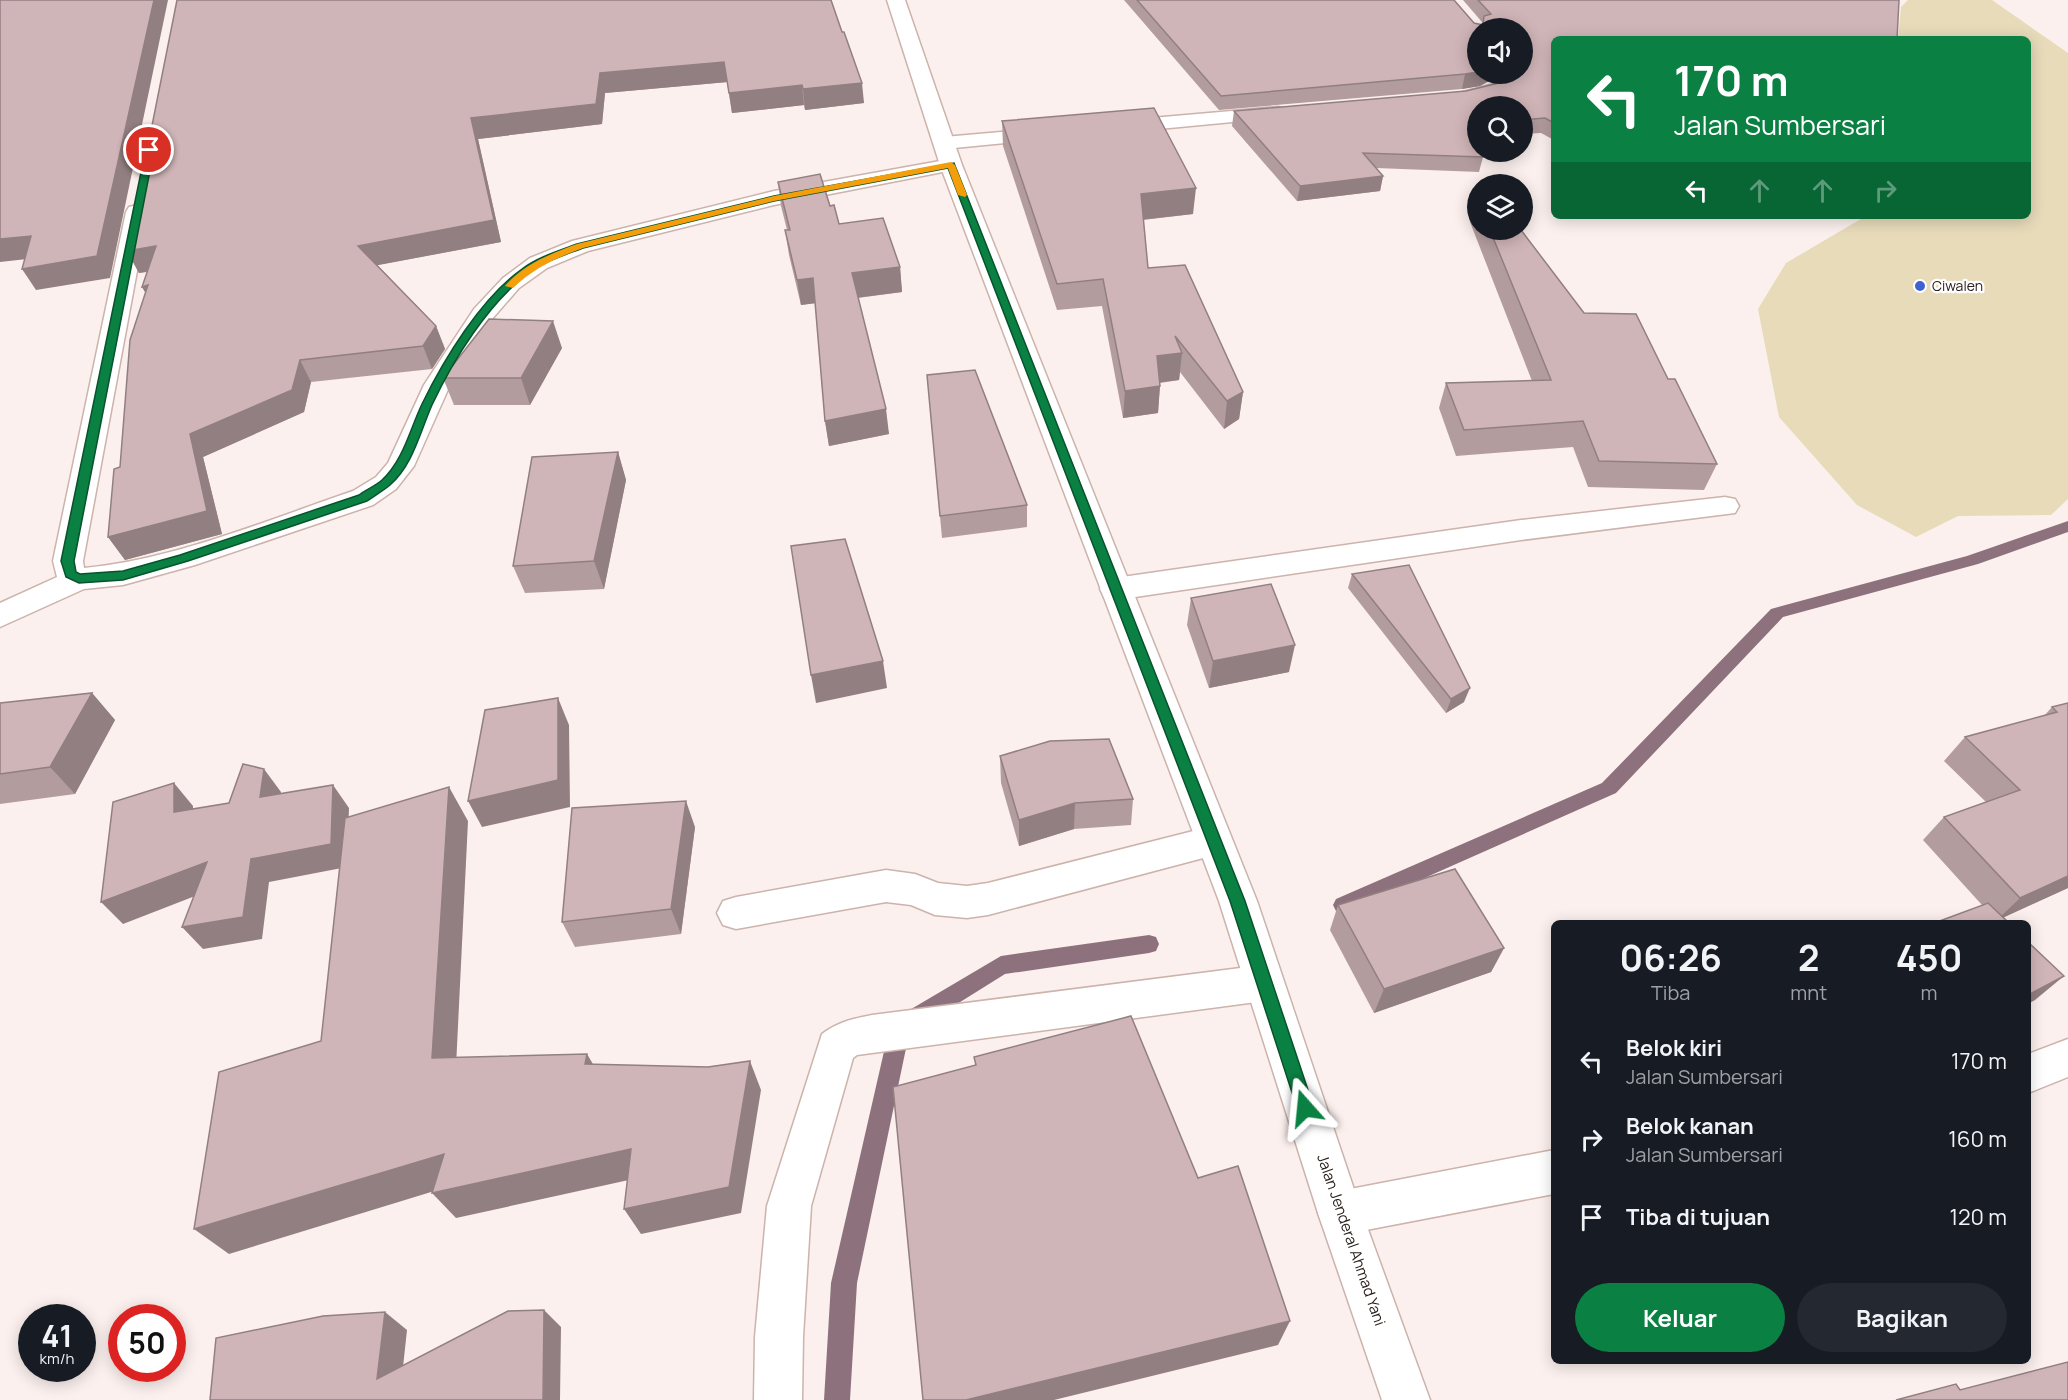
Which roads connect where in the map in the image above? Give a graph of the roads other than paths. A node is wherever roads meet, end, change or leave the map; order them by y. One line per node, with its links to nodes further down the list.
1 (896, 0): 7 (street, Jalan Jenderal Ahmad Yani)
2 (1505, 84): 3 (street)
3 (1445, 99)
4 (1296, 112): 5 (street)
5 (1099, 129)
6 (1064, 132): 7 (street)
7 (947, 154): 10 (street); 11 (street, Jalan Jenderal Ahmad Yani)
8 (141, 192): 10 (street)
9 (1725, 506): 11 (street)
10 (79, 579): 12 (street)
11 (1115, 589): 13 (street, Jalan Jenderal Ahmad Yani)
12 (0, 616)
13 (1215, 845): 14 (street); 15 (street, Jalan Jenderal Ahmad Yani)
14 (736, 913)
15 (1262, 976): 19 (street, Jalan Jenderal Ahmad Yani); 20 (street)
16 (2068, 1058): 17 (street)
17 (2031, 1073)
18 (1551, 1173): 19 (street)
19 (1340, 1213): 21 (street, Jalan Jenderal Ahmad Yani)
20 (778, 1400)
21 (1406, 1400)

